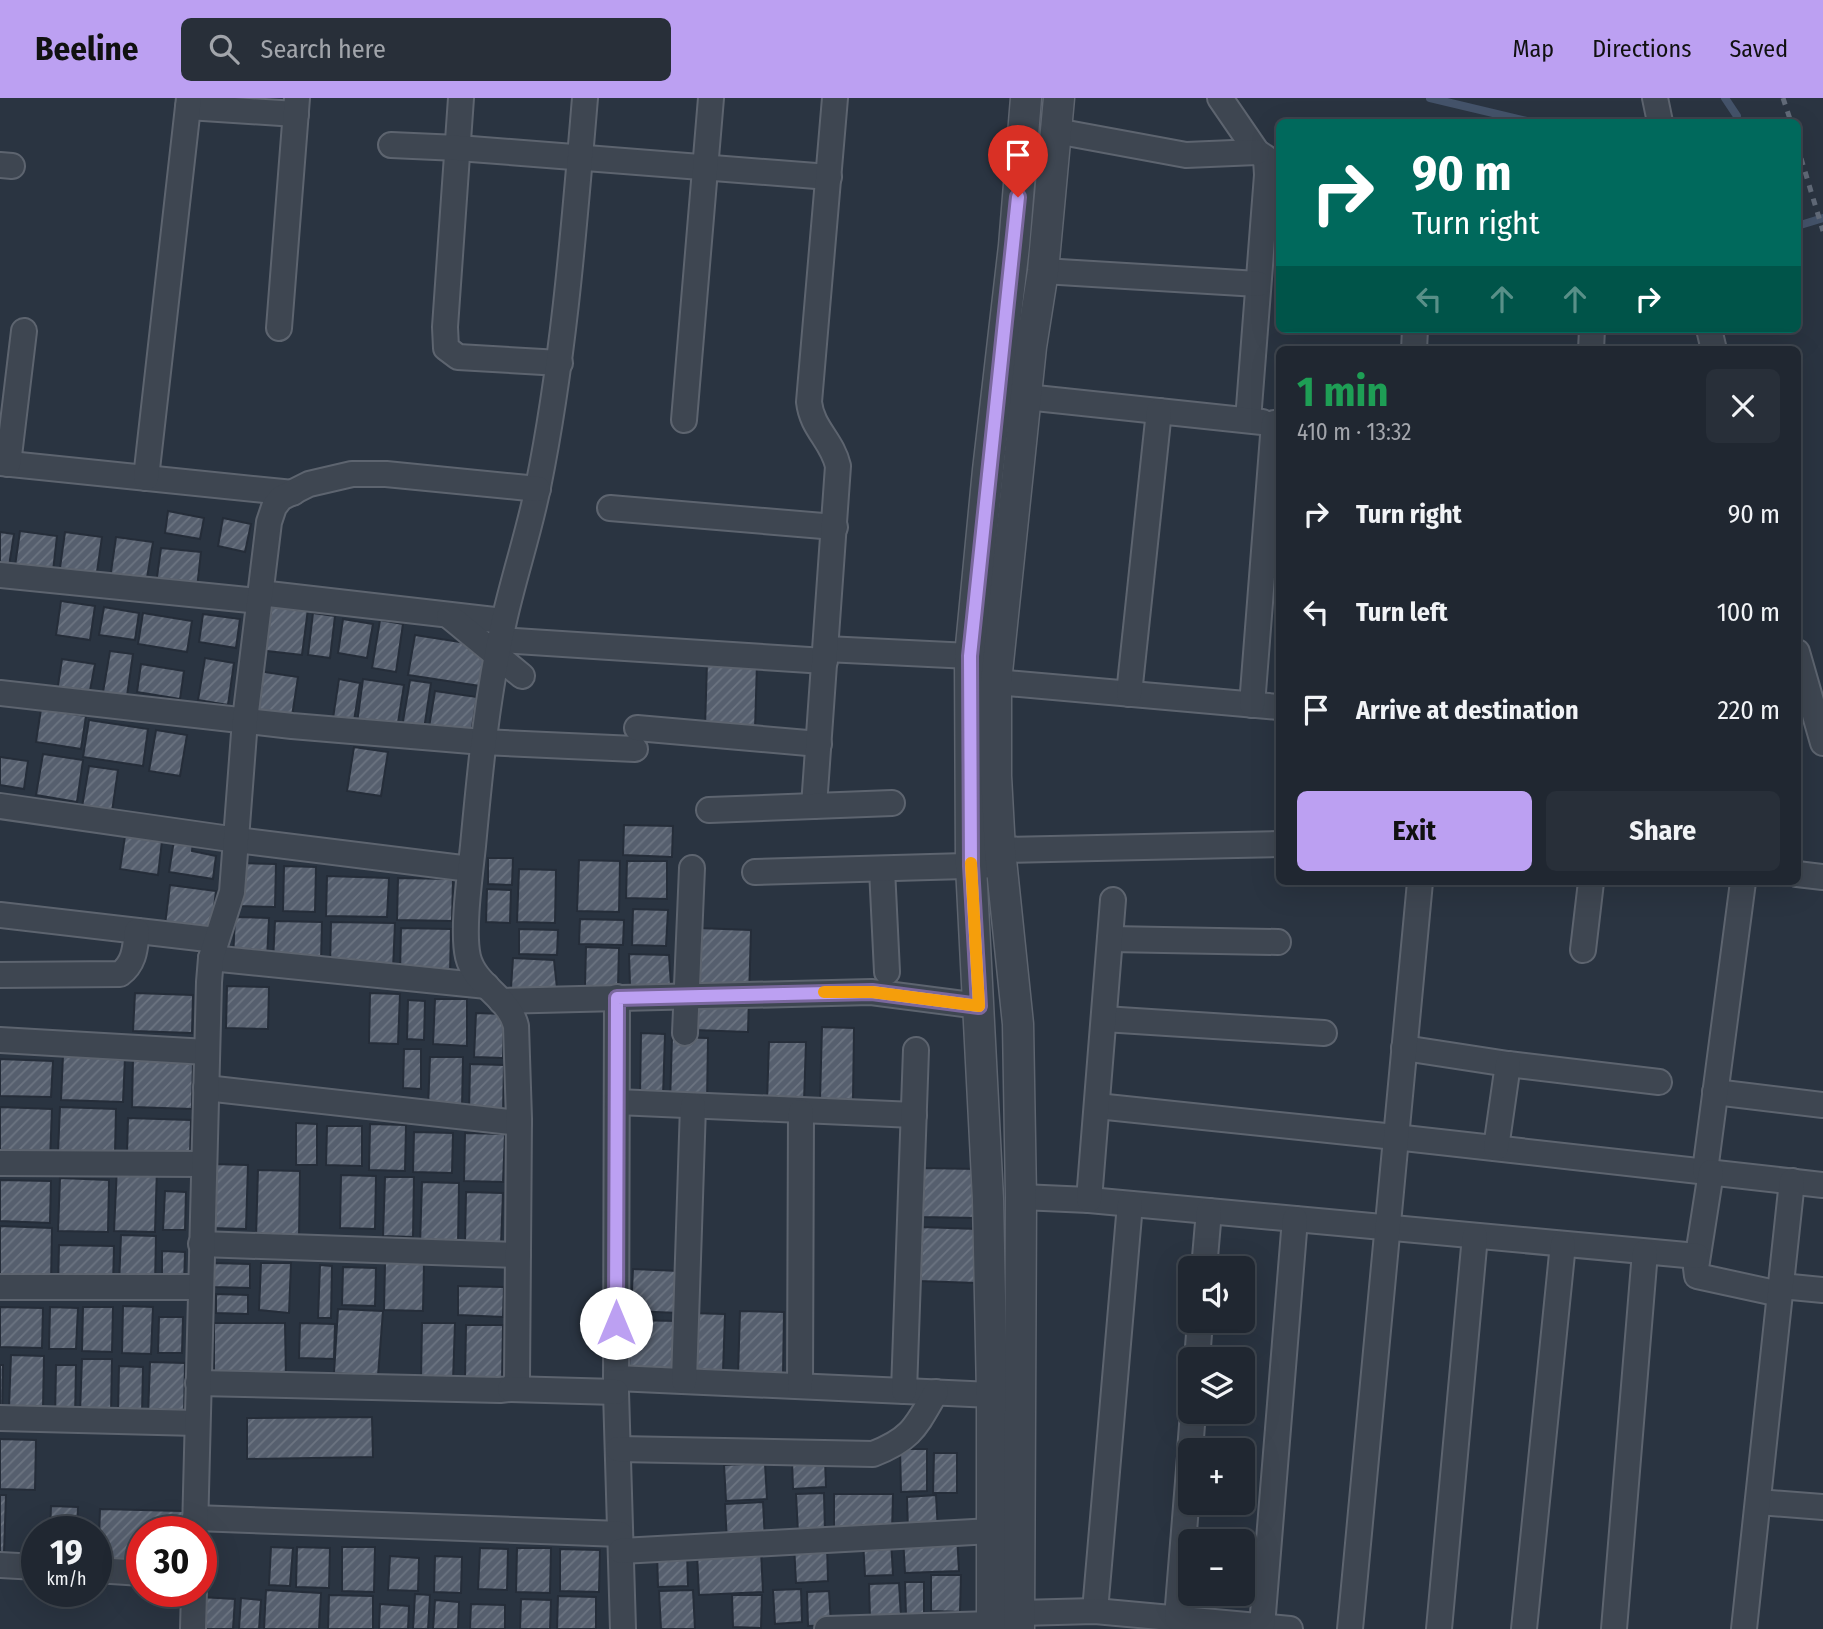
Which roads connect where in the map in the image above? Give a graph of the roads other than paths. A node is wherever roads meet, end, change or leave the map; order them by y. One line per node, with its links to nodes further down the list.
1 (461, 98): 14 (street)
2 (586, 98): 16 (street)
3 (711, 98): 17 (street)
4 (835, 98): 18 (street)
5 (1027, 98): 41 (street)
6 (1059, 98): 12 (street)
7 (1220, 98): 15 (street)
8 (1655, 98): 11 (street)
9 (188, 102): 10 (street); 31 (street)
10 (296, 106): 21 (street)
11 (1659, 119)
12 (1056, 131): 15 (street); 19 (street)
13 (391, 145): 14 (street)
14 (458, 148): 16 (street); 23 (street)
15 (1257, 152): 20 (street)
16 (580, 157): 17 (street); 23 (street)
17 (705, 167): 18 (street); 26 (street)
18 (828, 177): 35 (street)
19 (1043, 271): 20 (street); 24 (street)
20 (1258, 284): 27 (street)
21 (279, 328)
22 (24, 331): 30 (street)
23 (560, 363): 32 (street)
24 (1026, 397): 25 (street); 44 (street)
25 (1159, 411): 27 (street); 46 (street)
26 (684, 420)
27 (1248, 420): 28 (street)
28 (1276, 423)
29 (1276, 434): 47 (street)
30 (4, 464): 31 (street)
31 (146, 478): 33 (street)
32 (538, 489): 33 (street); 39 (street)
33 (293, 493): 37 (street)
34 (610, 508): 35 (street)
35 (835, 527): 40 (street)
36 (0, 575): 37 (street)
37 (260, 597): 38 (street); 49 (street)
38 (448, 615): 39 (street); 39 (street)
39 (501, 639): 40 (street); 43 (street); 50 (street)
40 (826, 655): 41 (street); 51 (street)
41 (970, 656): 60 (street)
42 (1801, 670): 52 (street)
43 (522, 676)
44 (996, 682): 46 (street); 59 (street)
45 (0, 693): 49 (street)
46 (1129, 694): 47 (street)
47 (1252, 705): 48 (street)
48 (1276, 707)
49 (245, 720): 50 (street); 57 (street)
50 (483, 742): 51 (street); 62 (street)
51 (819, 744): 55 (street)
52 (1823, 744)
53 (892, 803): 55 (street)
54 (0, 806): 57 (street)
55 (814, 806): 56 (street)
56 (709, 810)
57 (237, 840): 62 (street); 75 (street)
58 (1276, 844): 59 (street)
59 (1000, 857): 60 (street); 108 (street)
60 (971, 866): 63 (street); 82 (street)
61 (692, 868): 80 (street)
62 (470, 869): 79 (street)
63 (882, 869): 64 (street); 77 (street)
64 (755, 872)
65 (1801, 874): 66 (street)
66 (1823, 877)
67 (1420, 885): 87 (street)
68 (1591, 885): 76 (street)
69 (1743, 885): 93 (street)
70 (1113, 900): 73 (street)
71 (0, 915): 72 (street)
72 (137, 931): 75 (street); 78 (street)
73 (1110, 939): 74 (street); 83 (street)
74 (1278, 942)
75 (213, 949): 79 (street); 89 (street)
76 (1583, 950)
77 (887, 972)
78 (0, 975)
79 (494, 994): 81 (street); 100 (street)
80 (686, 995): 81 (street); 82 (street); 84 (street)
81 (617, 998): 94 (street)
82 (979, 1006): 132 (street)
83 (1104, 1018): 85 (street); 97 (street)
84 (685, 1033)
85 (1324, 1033)
86 (0, 1040): 89 (street)
87 (1404, 1048): 90 (street); 101 (street)
88 (916, 1050): 99 (street)
89 (207, 1052): 92 (street)
90 (1508, 1064): 91 (street); 102 (street)
91 (1659, 1082)
92 (206, 1088): 100 (street); 104 (street)
93 (1715, 1092): 96 (street); 105 (street)
94 (617, 1102): 95 (street); 127 (street)
95 (693, 1105): 98 (street); 125 (street)
96 (1823, 1105)
97 (1097, 1106): 101 (street); 109 (street)
98 (801, 1112): 99 (street); 128 (street)
99 (914, 1115): 130 (street)
100 (519, 1123): 118 (street)
101 (1395, 1136): 102 (street); 113 (street)
102 (1496, 1148): 105 (street)
103 (0, 1163): 104 (street)
104 (204, 1164): 115 (street)
105 (1708, 1172): 106 (street); 119 (street)
106 (1792, 1181): 107 (street); 123 (street)
107 (1823, 1185)
108 (1021, 1197): 109 (street); 148 (street)
109 (1089, 1200): 110 (street)
110 (1129, 1204): 111 (street); 146 (street)
111 (1209, 1211): 112 (street); 120 (street)
112 (1295, 1219): 113 (street); 149 (street)
113 (1386, 1227): 114 (street); 154 (street)
114 (1475, 1236): 116 (street); 155 (street)
115 (201, 1244): 118 (street); 122 (street)
116 (1563, 1244): 117 (street); 156 (street)
117 (1646, 1252): 119 (street); 157 (street)
118 (518, 1255): 129 (street)
119 (1698, 1255): 123 (street)
120 (1205, 1256)
121 (0, 1287): 122 (street)
122 (200, 1287): 126 (street)
123 (1781, 1290): 124 (street); 136 (street)
124 (1823, 1290)
125 (684, 1381): 127 (street); 128 (street)
126 (198, 1383): 129 (street); 134 (street)
127 (616, 1385): 129 (street); 135 (street)
128 (800, 1386): 130 (street)
129 (510, 1390)
130 (904, 1391): 131 (street)
131 (936, 1392): 132 (street); 135 (street)
132 (992, 1395): 141 (street)
133 (0, 1418): 134 (street)
134 (197, 1423): 139 (street)
135 (618, 1449): 142 (street)
136 (1758, 1502): 137 (street); 158 (street)
137 (1823, 1507)
138 (1185, 1515): 147 (street)
139 (195, 1516)
140 (217, 1526): 142 (street)
141 (992, 1531): 142 (street); 148 (street)
142 (621, 1543): 151 (street)
143 (0, 1565): 144 (street)
144 (21, 1566)
145 (194, 1607): 150 (street)
146 (1095, 1611): 147 (street); 148 (street)
147 (1177, 1618): 149 (street)
148 (1005, 1625): 152 (street)
149 (1262, 1626): 153 (street)
150 (193, 1629)
151 (623, 1629)
152 (827, 1629)
153 (1290, 1629)
154 (1350, 1629)
155 (1439, 1629)
156 (1524, 1629)
157 (1614, 1629)
158 (1744, 1629)

